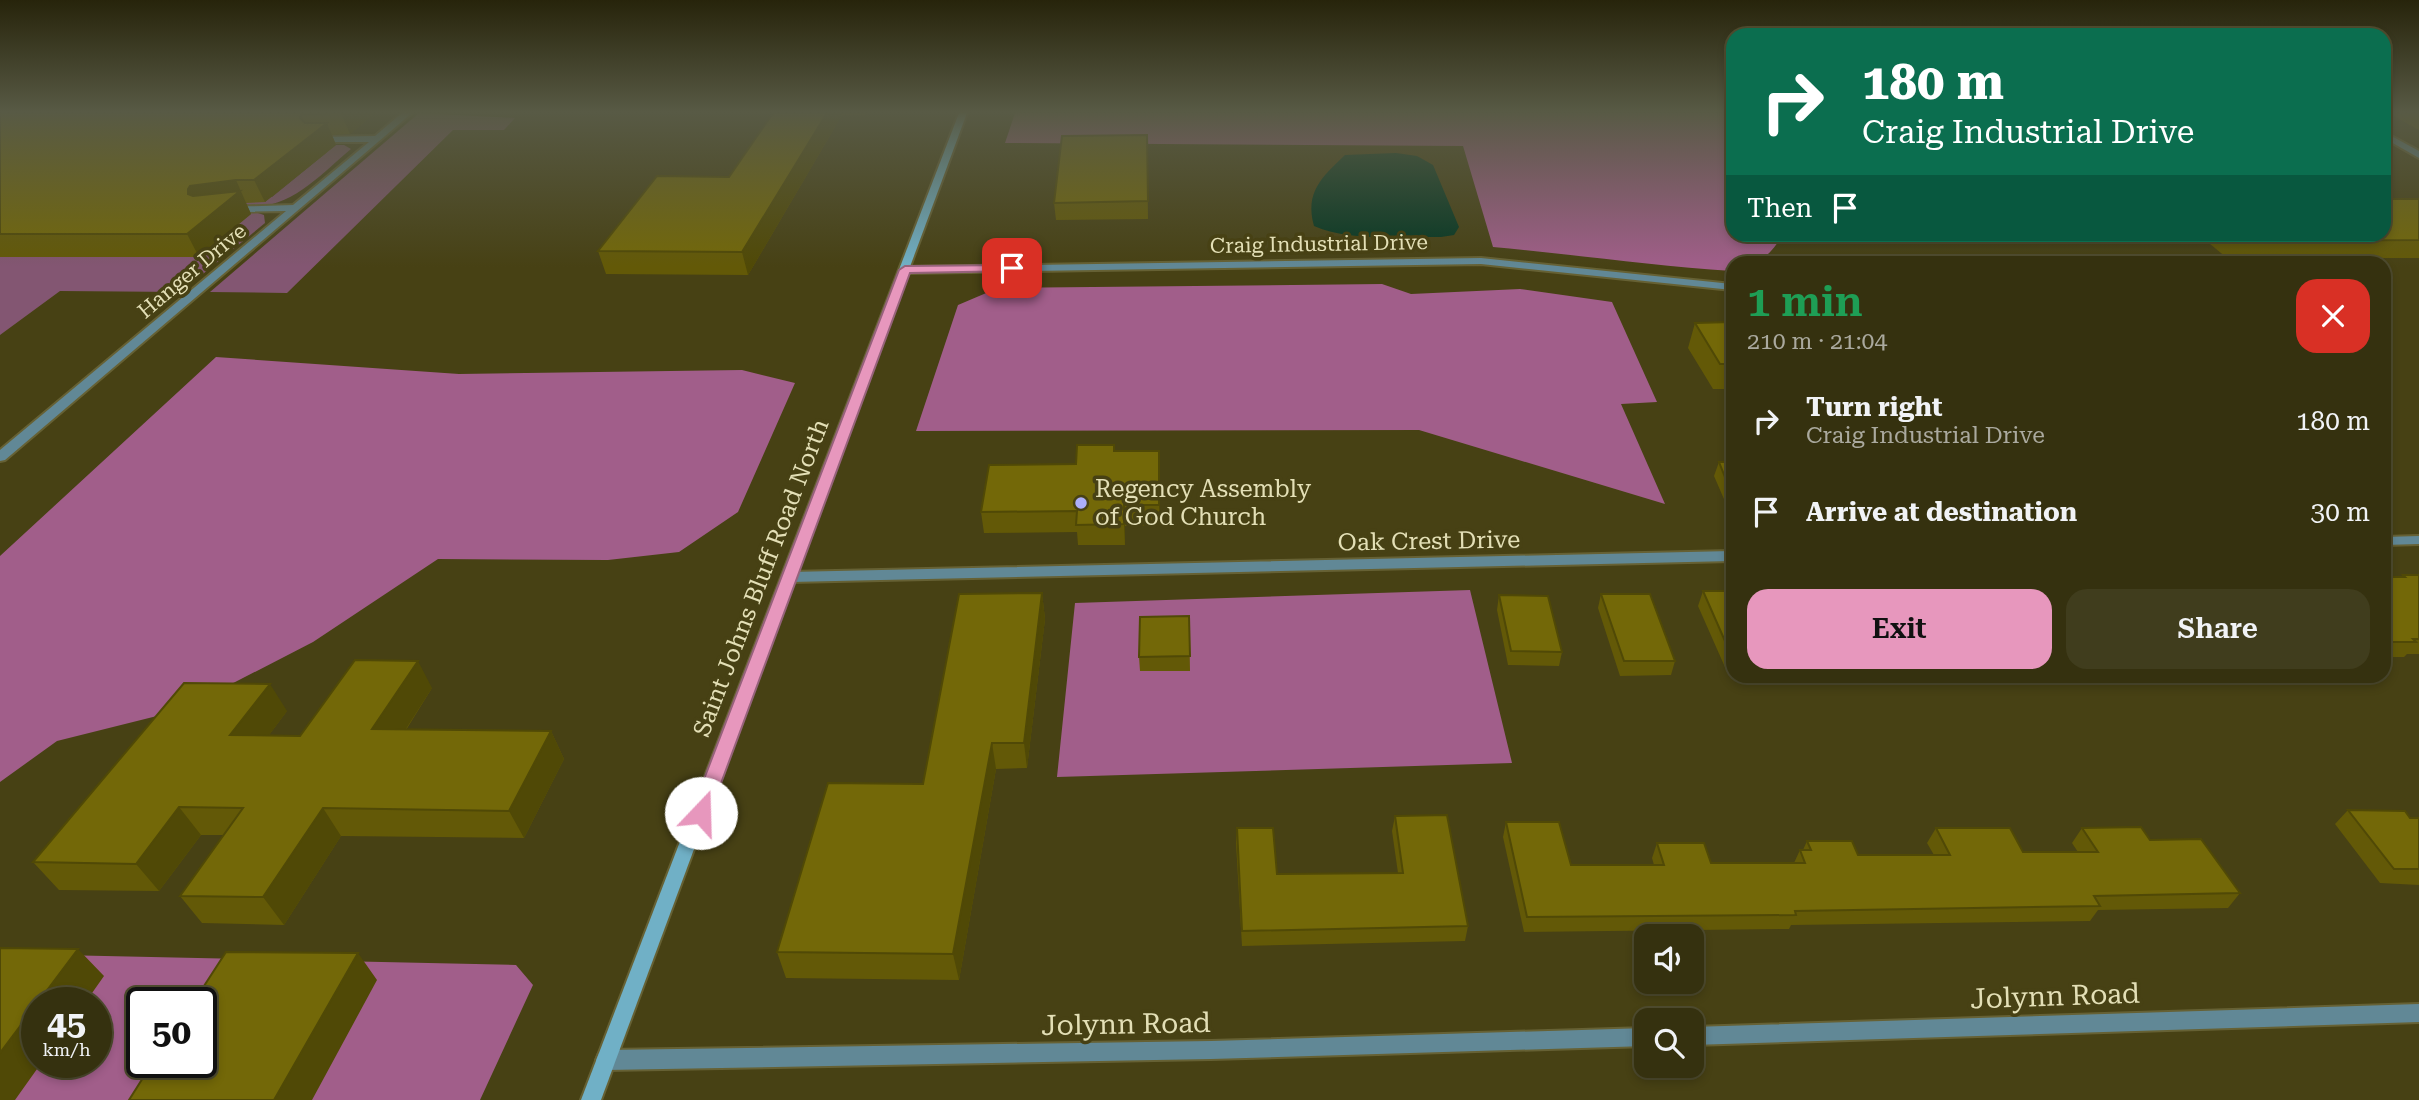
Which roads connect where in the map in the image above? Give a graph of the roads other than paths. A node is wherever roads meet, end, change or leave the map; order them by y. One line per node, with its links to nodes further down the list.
1 (347, 164): 3 (street, Hanger Drive)
2 (945, 164): 5 (main road, Saint Johns Bluff Road North)
3 (296, 208): 4 (street); 7 (street, Hanger Drive)
4 (223, 210)
5 (905, 270): 6 (street, Craig Industrial Drive); 11 (main road, Saint Johns Bluff Road North)
6 (1726, 286)
7 (0, 457)
8 (2419, 540): 9 (street)
9 (2391, 541)
10 (1726, 556): 11 (street, Oak Crest Drive)
11 (790, 577): 15 (main road, Saint Johns Bluff Road North)
12 (2419, 1013): 13 (street, Jolynn Road)
13 (1704, 1035)
14 (1634, 1037): 15 (street, Jolynn Road)
15 (607, 1060): 16 (main road, Saint Johns Bluff Road North)
16 (592, 1100)

